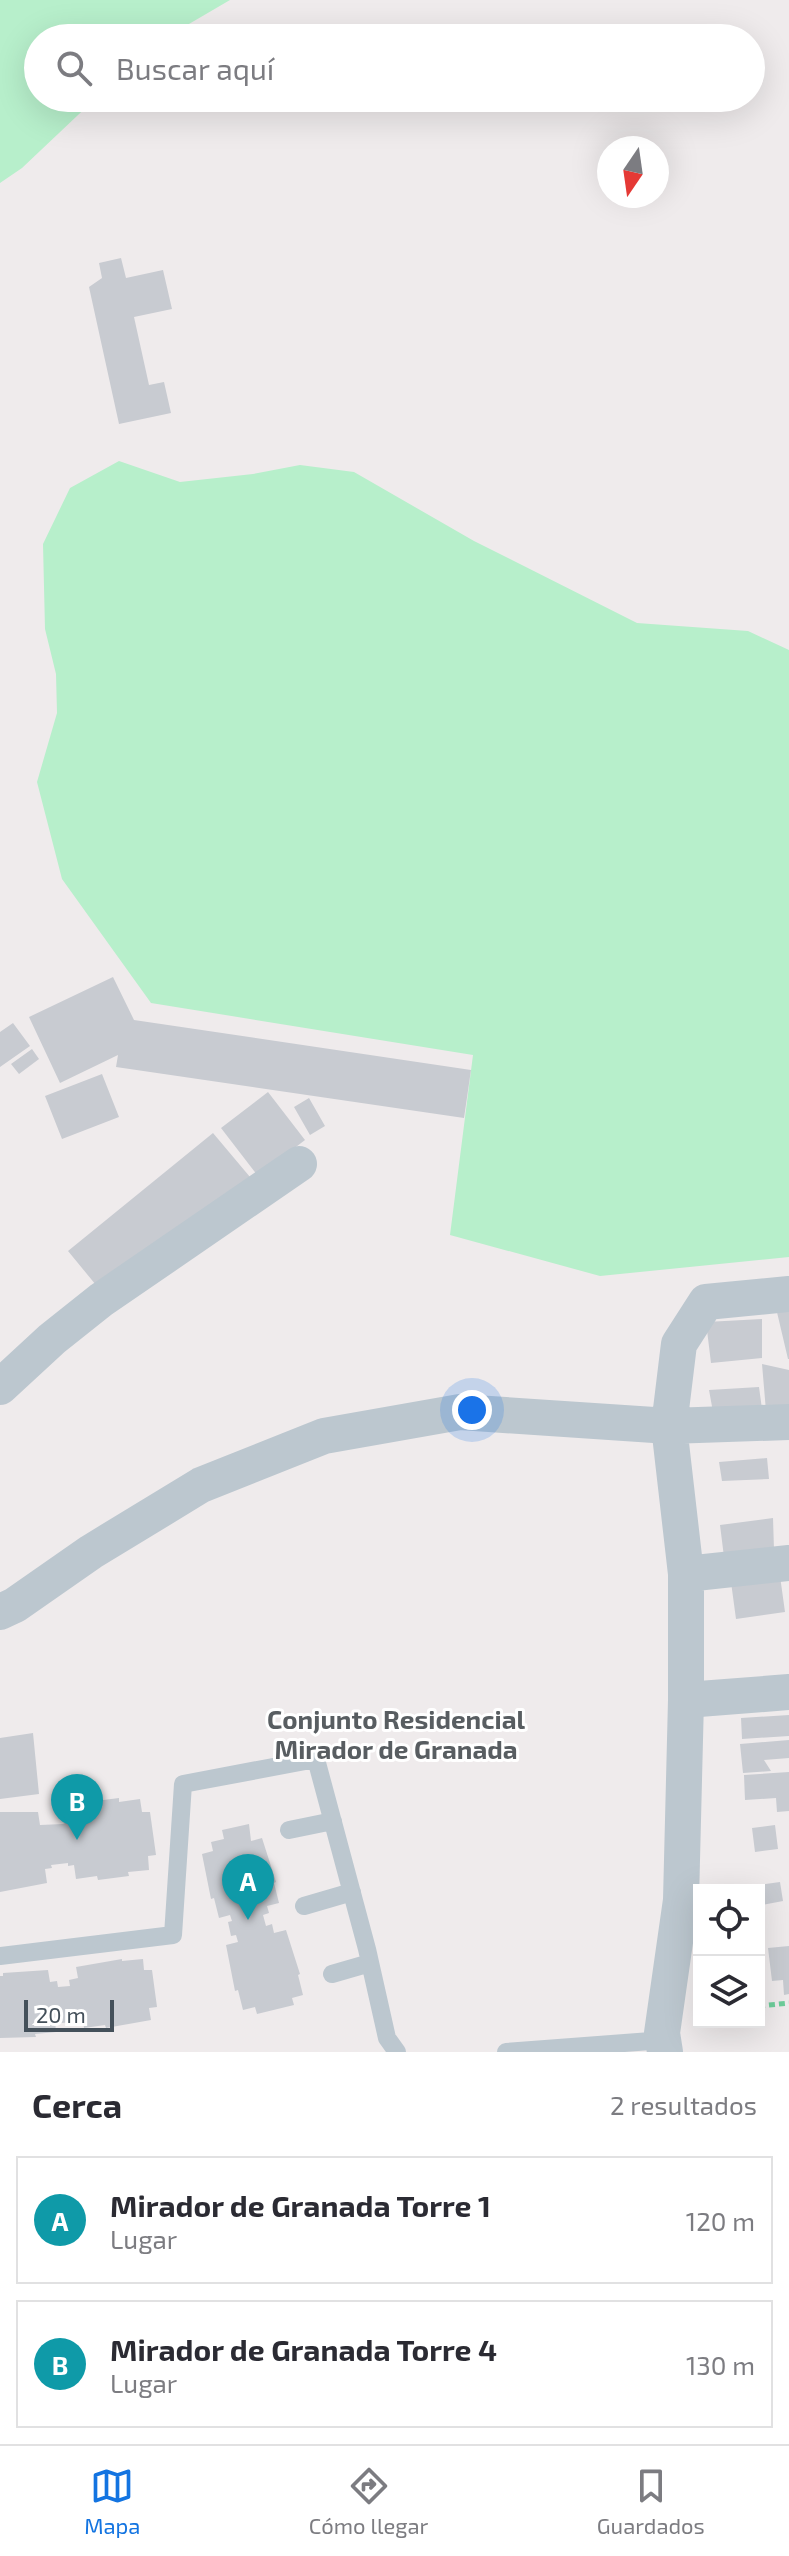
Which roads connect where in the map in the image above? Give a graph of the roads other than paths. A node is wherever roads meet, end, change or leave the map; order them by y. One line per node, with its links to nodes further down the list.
1 (299, 1164): 3 (street)
2 (789, 1294): 5 (street)
3 (0, 1387)
4 (789, 1422): 5 (street)
5 (669, 1426): 7 (street); 8 (street)
6 (789, 1563): 7 (street)
7 (686, 1574): 10 (street)
8 (0, 1612)
9 (789, 1692): 10 (street)
10 (686, 1700): 18 (street)
11 (333, 1821): 12 (lane); 13 (lane); 15 (lane)
12 (289, 1830)
13 (352, 1892): 14 (lane); 16 (lane)
14 (304, 1906)
15 (0, 1956)
16 (370, 1963): 17 (lane); 19 (lane)
17 (332, 1974)
18 (664, 2046): 20 (lane)
19 (397, 2052)
20 (506, 2052)

